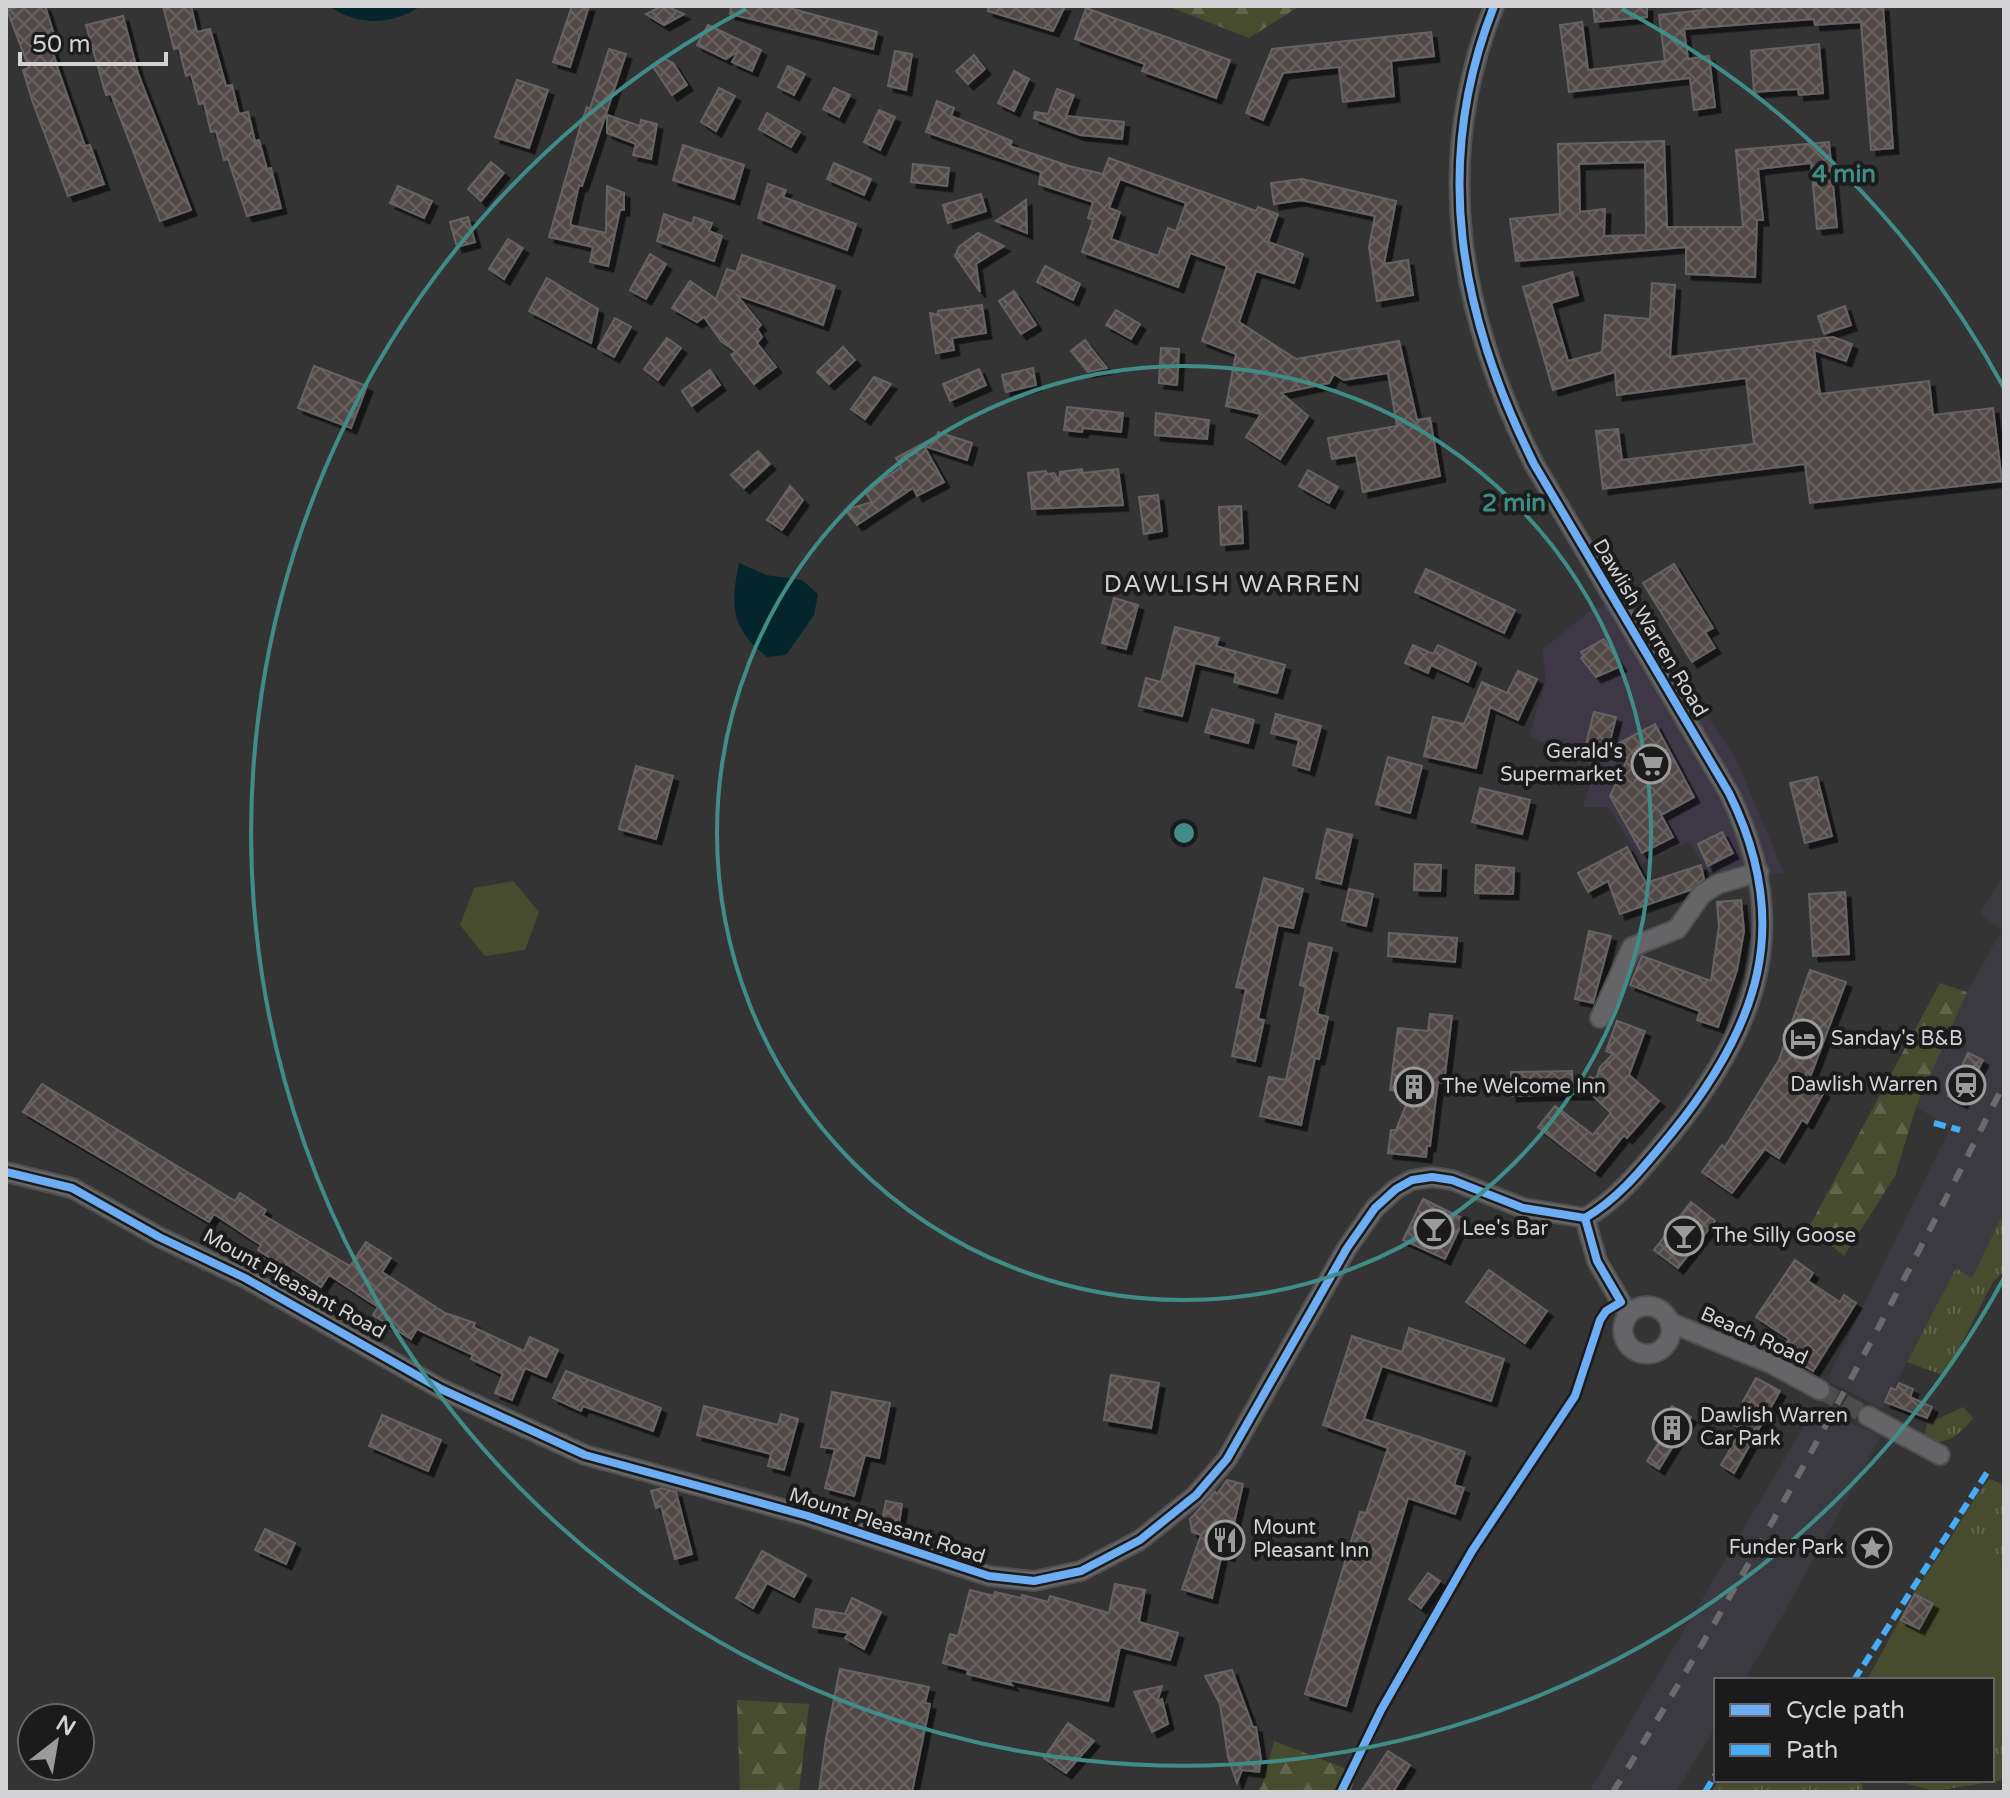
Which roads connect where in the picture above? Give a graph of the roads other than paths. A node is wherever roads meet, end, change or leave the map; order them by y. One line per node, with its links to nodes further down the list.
1 (1494, 6): 2 (street, Dawlish Warren Road)
2 (1759, 872): 3 (street); 5 (street, Dawlish Warren Road)
3 (1600, 1018)
4 (6, 1172): 5 (street, Mount Pleasant Road)
5 (1585, 1218): 6 (street, Beach Road)
6 (1628, 1314): 7 (street, Beach Road); 7 (street, Beach Road)
7 (1671, 1323): 8 (street, Beach Road)
8 (1820, 1390)
9 (1868, 1416): 10 (street)
10 (1940, 1455)

